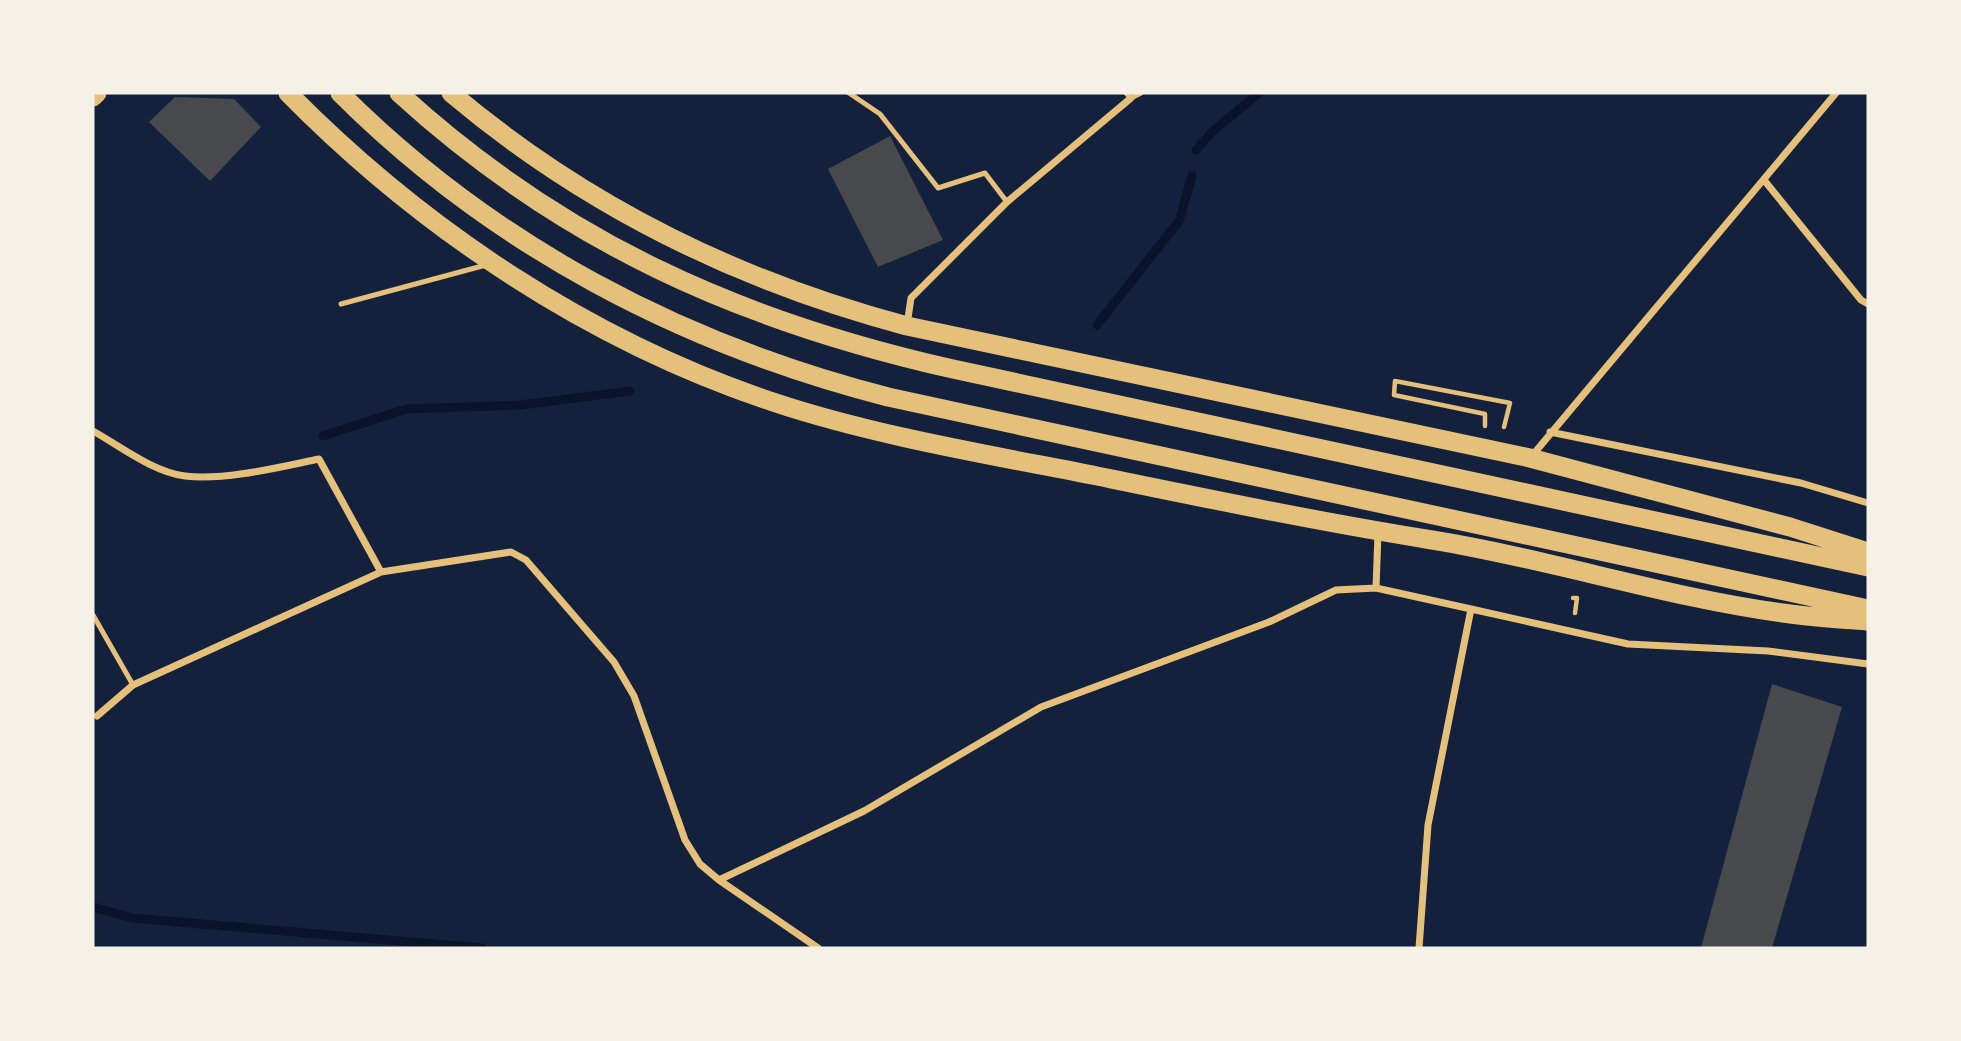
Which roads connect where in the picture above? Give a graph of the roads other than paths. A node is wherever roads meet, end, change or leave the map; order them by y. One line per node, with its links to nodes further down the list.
1 (97, 93): 10 (highway)
2 (288, 93): 13 (highway)
3 (340, 93): 26 (highway)
4 (399, 93): 23 (highway)
5 (451, 93): 16 (highway)
6 (849, 93): 12 (lane)
7 (1141, 93): 9 (lane)
8 (1836, 93): 11 (street)
9 (1128, 95): 12 (street)
10 (93, 97)
11 (1764, 180): 15 (street); 18 (street)
12 (1007, 202): 16 (street)
13 (492, 263): 14 (lane); 21 (highway)
14 (341, 303)
15 (1868, 304)
16 (906, 326): 19 (highway)
17 (93, 431): 24 (street)
18 (1549, 432): 19 (street); 20 (street)
19 (1530, 458): 22 (highway)
20 (1868, 503)
21 (1378, 533): 25 (street); 29 (highway)
22 (1868, 552)
23 (1868, 567)
24 (381, 572): 31 (street); 33 (street)
25 (1376, 588): 27 (street); 33 (street)
26 (1868, 609)
27 (1471, 610): 30 (street); 35 (street)
28 (93, 615): 31 (lane)
29 (1868, 621)
30 (1868, 664)
31 (133, 685): 32 (street)
32 (97, 716)
33 (719, 880): 34 (street)
34 (818, 948)
35 (1419, 948)

